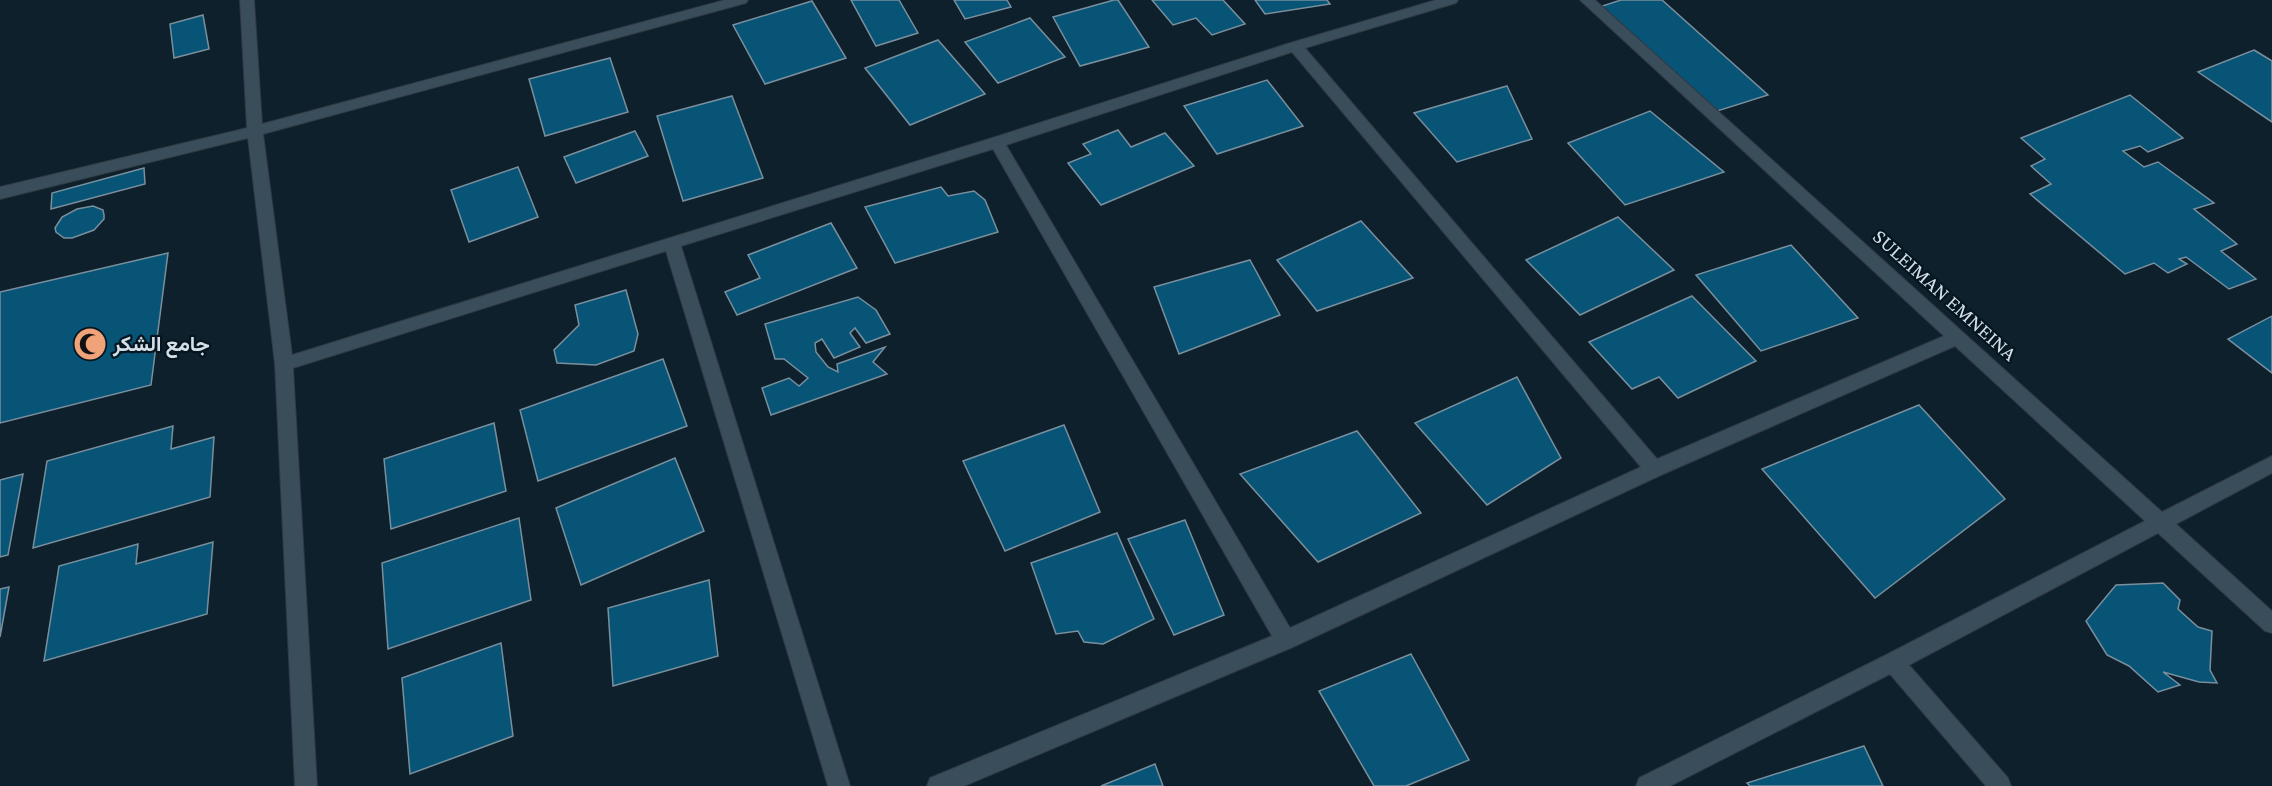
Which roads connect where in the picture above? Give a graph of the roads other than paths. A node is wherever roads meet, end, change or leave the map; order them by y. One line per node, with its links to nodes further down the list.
1 (247, 0): 6 (street)
2 (741, 0): 6 (street)
3 (1451, 0): 5 (street)
4 (1587, 0): 10 (street, SULEIMAN EMNEINA)
5 (1295, 46): 7 (street); 13 (street)
6 (255, 131): 8 (street); 11 (street)
7 (997, 142): 9 (street); 16 (street)
8 (0, 193)
9 (672, 243): 11 (street); 19 (street)
10 (1958, 337): 13 (street); 14 (street, SULEIMAN EMNEINA)
11 (284, 364): 18 (street)
12 (2272, 464): 14 (street)
13 (1654, 469): 16 (street)
14 (2160, 523): 15 (street, SULEIMAN EMNEINA); 17 (street)
15 (2272, 624)
16 (1286, 640): 20 (street)
17 (1893, 662): 21 (street); 22 (street)
18 (306, 786)
19 (839, 786)
20 (938, 786)
21 (1647, 786)
22 (2000, 786)

